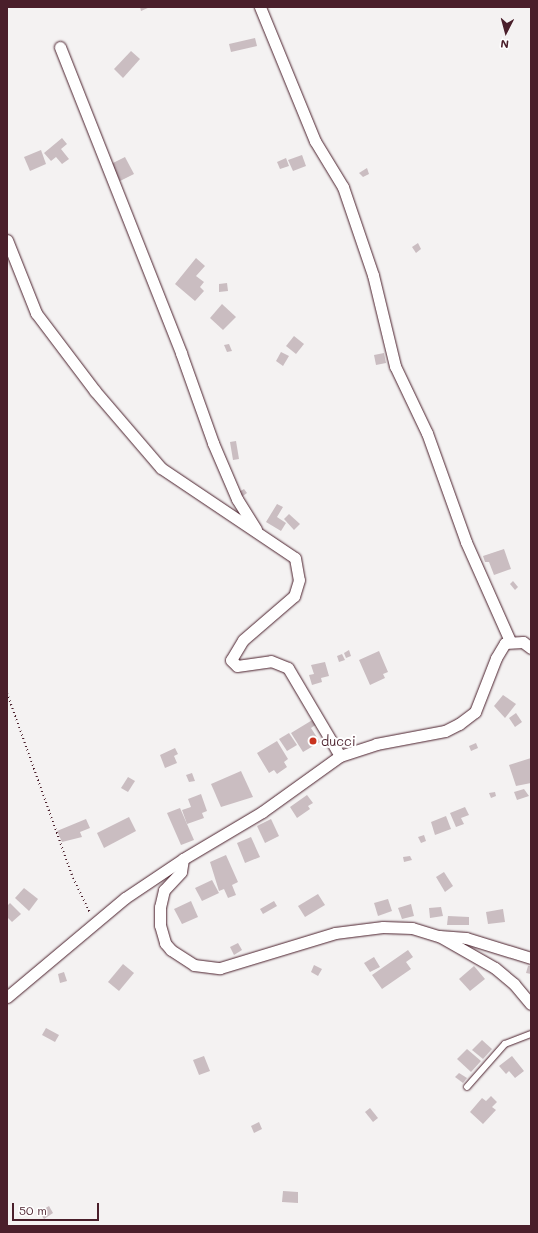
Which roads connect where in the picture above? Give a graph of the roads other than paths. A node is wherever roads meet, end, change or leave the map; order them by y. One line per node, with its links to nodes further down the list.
1 (260, 7): 5 (street)
2 (60, 47): 4 (street)
3 (7, 240): 4 (street)
4 (257, 532): 7 (street)
5 (510, 641): 6 (street); 7 (street)
6 (531, 648)
7 (340, 756): 8 (street)
8 (183, 859): 9 (street); 11 (street)
9 (438, 936): 10 (street); 12 (street)
10 (531, 958)
11 (7, 997)
12 (531, 1004)
13 (531, 1034): 14 (lane)
14 (467, 1087)

